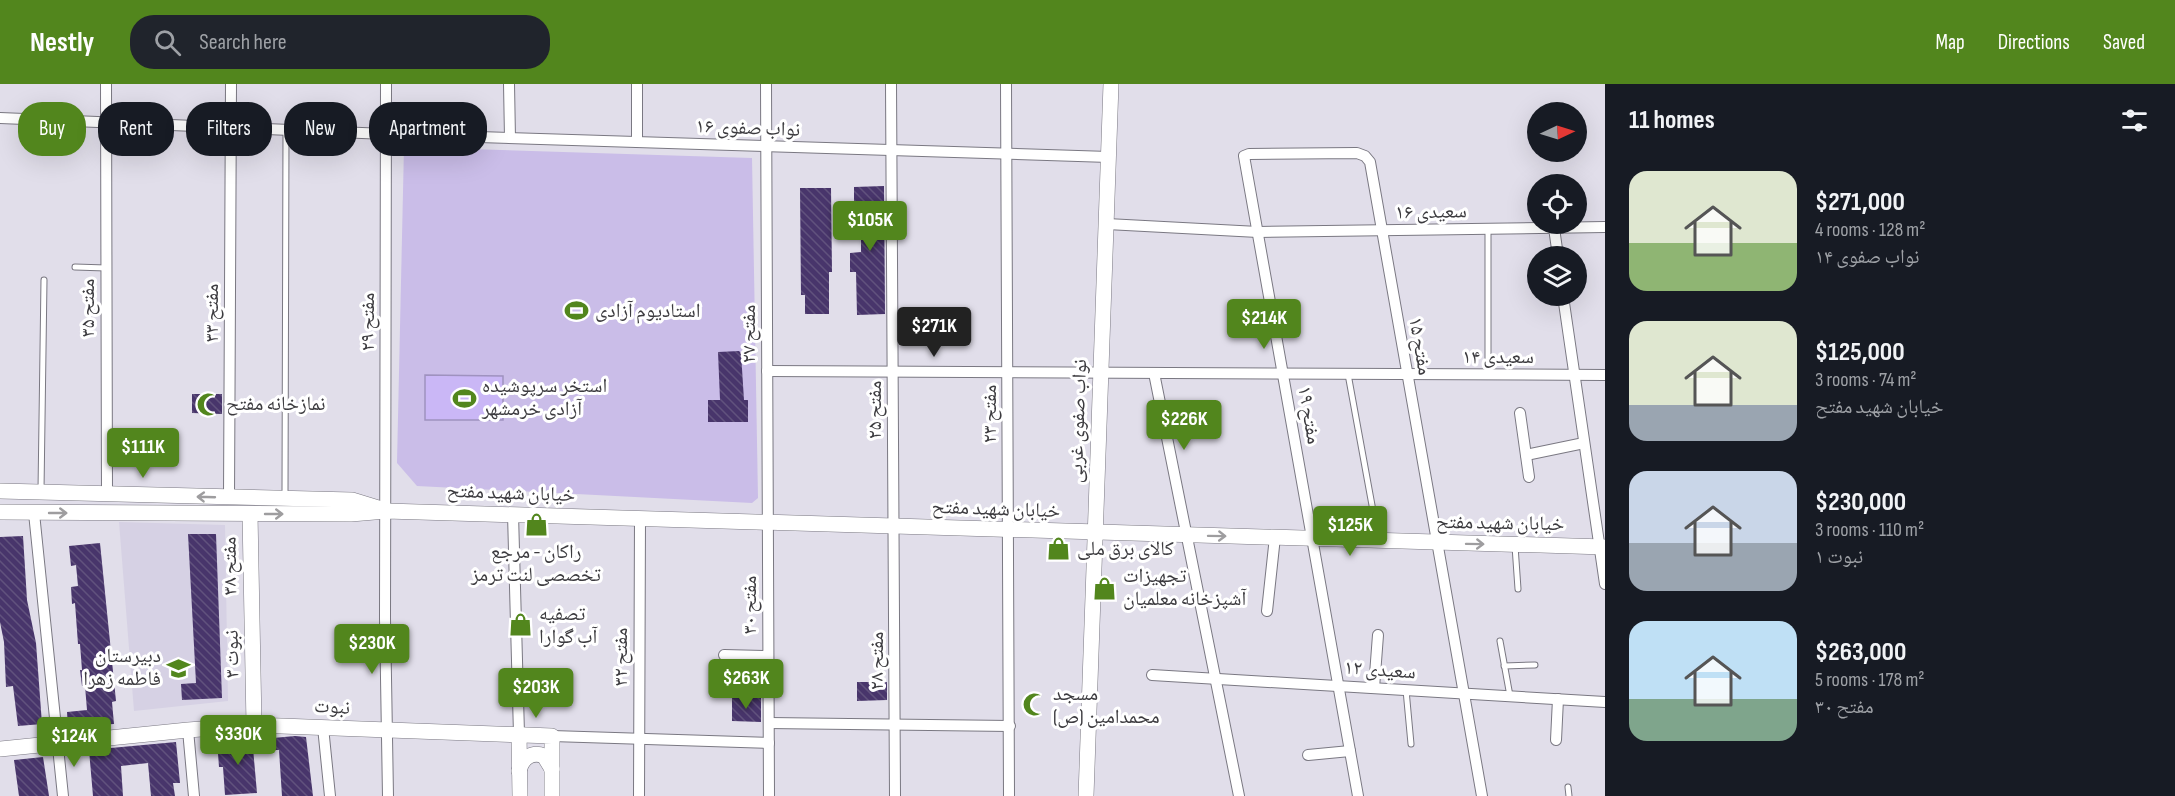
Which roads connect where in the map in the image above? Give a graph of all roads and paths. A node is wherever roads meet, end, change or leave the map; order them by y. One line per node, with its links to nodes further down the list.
1 (106, 84): 10 (street, مفتح ۳۵)
2 (231, 84): 11 (street, مفتح ۳۳)
3 (386, 84): 12 (street, مفتح ۲۹)
4 (509, 84): 16 (street)
5 (638, 84): 17 (street)
6 (766, 84): 18 (street, مفتح ۲۷)
7 (891, 84): 19 (street, مفتح ۲۵)
8 (1006, 84): 20 (street, مفتح ۲۳)
9 (1111, 84): 26 (street, نواب صفوی غربی)
10 (106, 102)
11 (231, 102)
12 (386, 102)
13 (0, 118): 14 (street, نواب صفوی ۱۶)
14 (98, 122)
15 (487, 137): 16 (street, نواب صفوی ۱۶)
16 (510, 138): 17 (street, نواب صفوی ۱۶)
17 (637, 142): 18 (street, نواب صفوی ۱۶)
18 (767, 146): 19 (street, نواب صفوی ۱۶); 38 (street, مفتح ۲۷)
19 (892, 150): 20 (street, نواب صفوی ۱۶); 39 (street, مفتح ۲۵)
20 (1006, 154): 26 (street, نواب صفوی ۱۶); 40 (street, مفتح ۲۳)
21 (105, 156): 35 (street, مفتح ۳۵)
22 (231, 156): 56 (street, مفتح ۳۳)
23 (286, 156): 57 (lane)
24 (386, 156): 58 (street, مفتح ۲۹)
25 (1244, 156): 32 (street, مفتح ۱۵); 33 (street, مفتح ۱۹)
26 (1109, 157): 27 (street, نواب صفوی غربی)
27 (1107, 224): 33 (street, سعیدی ۱۶); 41 (street, نواب صفوی غربی)
28 (1587, 227): 29 (street, سعیدی ۱۶)
29 (1605, 227)
30 (1527, 228): 31 (street, سعیدی ۱۶)
31 (1488, 229): 32 (street, سعیدی ۱۶); 46 (lane)
32 (1381, 230): 33 (street, سعیدی ۱۶); 45 (street, مفتح ۱۵)
33 (1258, 232): 43 (street, مفتح ۱۹)
34 (75, 267): 35 (lane)
35 (106, 268): 55 (street, مفتح ۳۵)
36 (44, 280): 54 (lane)
37 (1564, 306): 47 (street)
38 (767, 371): 39 (street, سعیدی ۱۴); 64 (street, مفتح ۲۷)
39 (892, 372): 40 (street, سعیدی ۱۴); 65 (street, مفتح ۲۵)
40 (1008, 372): 41 (street, سعیدی ۱۴); 66 (street, مفتح ۲۳)
41 (1101, 372): 42 (street, سعیدی ۱۴); 67 (street, نواب صفوی غربی)
42 (1154, 373): 43 (street, سعیدی ۱۴); 68 (street)
43 (1283, 374): 44 (street, سعیدی ۱۴); 70 (street, مفتح ۱۹)
44 (1348, 374): 45 (street, سعیدی ۱۴); 71 (lane)
45 (1407, 375): 46 (street, سعیدی ۱۴); 72 (street, مفتح ۱۵)
46 (1488, 375): 47 (street, سعیدی ۱۴)
47 (1574, 375): 48 (street, سعیدی ۱۴); 50 (street)
48 (1605, 375)
49 (1520, 413): 51 (street)
50 (1584, 443): 51 (street); 74 (street)
51 (1526, 455): 52 (street)
52 (1529, 477)
53 (0, 491): 54 (street, خیابان شهید مفتح)
54 (41, 492): 55 (street, خیابان شهید مفتح)
55 (107, 494): 56 (street, خیابان شهید مفتح, one-way to 55)
56 (229, 498): 57 (street, خیابان شهید مفتح)
57 (285, 500): 58 (street, خیابان شهید مفتح)
58 (386, 510): 61 (street, خیابان شهید مفتح, one-way to 58); 62 (street, خیابان شهید مفتح); 100 (street, مفتح ۲۹)
59 (0, 512): 60 (street, خیابان شهید مفتح)
60 (34, 513): 61 (street, خیابان شهید مفتح, one-way to 61); 105 (street)
61 (250, 514): 78 (street, مفتح ۳۸)
62 (513, 514): 63 (street, خیابان شهید مفتح); 101 (street)
63 (640, 518): 64 (street, خیابان شهید مفتح); 103 (street, مفتح ۳۲)
64 (767, 522): 65 (street, خیابان شهید مفتح); 82 (street, مفتح ۳۰)
65 (894, 526): 66 (street, خیابان شهید مفتح); 95 (street, مفتح ۲۸)
66 (1009, 530): 67 (street, خیابان شهید مفتح); 97 (street, مفتح ۲۳)
67 (1095, 533): 68 (street, خیابان شهید مفتح); 124 (street, نواب صفوی غربی)
68 (1186, 536): 69 (street, خیابان شهید مفتح, one-way to 69); 86 (street)
69 (1275, 537): 70 (street, خیابان شهید مفتح); 77 (street)
70 (1312, 539): 71 (street, خیابان شهید مفتح); 87 (street, مفتح ۱۹)
71 (1378, 541): 72 (street, خیابان شهید مفتح)
72 (1439, 543): 73 (street, خیابان شهید مفتح, one-way to 73); 90 (street, مفتح ۱۵)
73 (1514, 545): 74 (street, خیابان شهید مفتح); 76 (lane)
74 (1602, 547): 75 (street)
75 (1605, 584)
76 (1518, 590)
77 (1267, 611)
78 (252, 617): 96 (street, نبوت ۳)
79 (1378, 635): 88 (street)
80 (1500, 641): 84 (lane)
81 (724, 655): 82 (street)
82 (768, 657): 94 (street, مفتح ۳۰)
83 (1535, 665): 84 (lane)
84 (1504, 666): 91 (lane)
85 (1152, 675): 86 (street, سعیدی ۱۲)
86 (1215, 678): 87 (street, سعیدی ۱۲); 125 (street)
87 (1338, 685): 88 (street, سعیدی ۱۲); 109 (street, مفتح ۱۹)
88 (1374, 688): 89 (street, سعیدی ۱۲)
89 (1406, 690): 90 (street, سعیدی ۱۲); 107 (lane)
90 (1465, 693): 91 (street, سعیدی ۱۲); 127 (street, مفتح ۱۵)
91 (1510, 696): 92 (street, سعیدی ۱۲)
92 (1558, 699): 93 (street, سعیدی ۱۲); 104 (street)
93 (1605, 702)
94 (769, 723): 95 (street); 106 (street, مفتح ۳۰)
95 (895, 724): 97 (street); 122 (street, مفتح ۲۸)
96 (254, 725): 98 (street, نبوت); 99 (street, نبوت)
97 (1010, 726): 123 (street, مفتح ۲۳)
98 (323, 727): 100 (street, نبوت); 116 (street)
99 (188, 730): 105 (street, نبوت); 115 (street)
100 (388, 730): 101 (street, نبوت); 117 (street, مفتح ۲۹)
101 (519, 734): 102 (street, نبوت); 112 (street)
102 (552, 736): 103 (street); 111 (street)
103 (639, 739): 106 (street); 120 (street, مفتح ۳۲)
104 (1556, 740)
105 (56, 743): 108 (street, نبوت); 114 (street)
106 (769, 743): 121 (street, مفتح ۳۰)
107 (1411, 744)
108 (0, 749)
109 (1350, 751): 110 (street); 126 (street, مفتح ۱۹)
110 (1308, 755)
111 (552, 769): 112 (street); 119 (street)
112 (519, 771): 118 (street)
113 (1568, 787): 128 (lane)
114 (63, 796)
115 (194, 796)
116 (330, 796)
117 (388, 796)
118 (520, 796)
119 (552, 796)
120 (639, 796)
121 (769, 796)
122 (895, 796)
123 (1009, 796)
124 (1086, 796)
125 (1239, 796)
126 (1358, 796)
127 (1482, 796)
128 (1569, 796)

